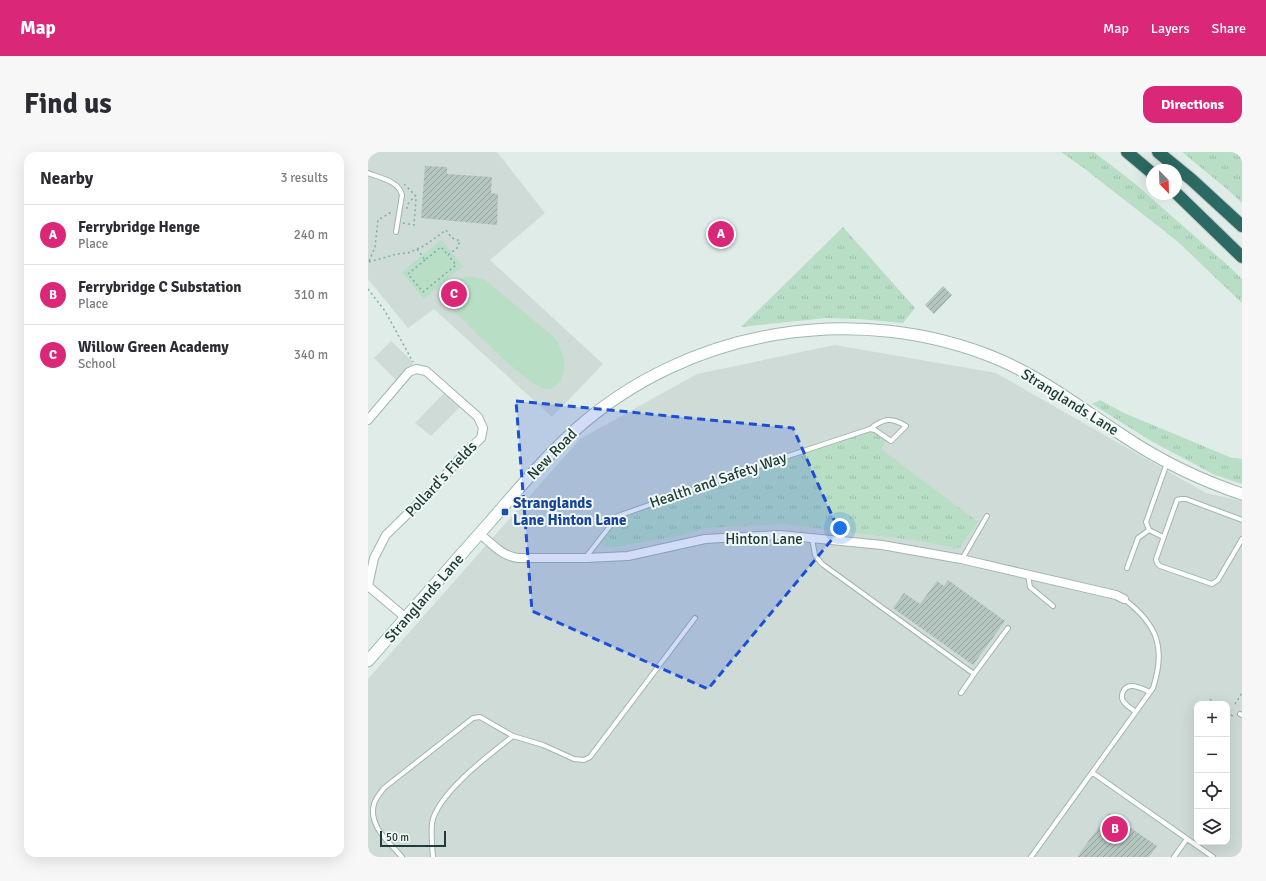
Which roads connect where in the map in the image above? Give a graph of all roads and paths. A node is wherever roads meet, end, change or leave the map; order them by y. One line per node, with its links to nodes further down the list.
1 (1127, 152): 3 (highway)
2 (1158, 152): 8 (highway)
3 (1146, 168)
4 (368, 173): 7 (lane)
5 (416, 196): 7 (path)
6 (1182, 199): 12 (highway)
7 (400, 208): 9 (lane); 14 (path)
8 (1242, 226)
9 (396, 232)
10 (417, 250): 11 (path); 13 (path); 14 (path)
11 (448, 255): 13 (path); 13 (path)
12 (1242, 257)
13 (425, 260)
14 (368, 262)
15 (368, 289): 16 (path)
16 (416, 369): 18 (street); 35 (street, Pollard's Fields)
17 (596, 412): 20 (main road, Stranglands Lane); 25 (main road, New Road)
18 (368, 420)
19 (870, 429): 19 (lane, Health and Safety Way); 29 (lane, Health and Safety Way)
20 (1167, 462): 21 (main road, Stranglands Lane); 24 (lane)
21 (1242, 494)
22 (987, 516): 30 (lane)
23 (1242, 520): 26 (lane)
24 (1149, 530): 26 (lane); 31 (lane)
25 (480, 534): 29 (street, Hinton Lane); 35 (main road, Stranglands Lane)
26 (1163, 537): 28 (lane)
27 (812, 539): 29 (street, Hinton Lane); 30 (street, Hinton Lane); 39 (lane)
28 (1242, 539)
29 (586, 558)
30 (961, 559): 32 (street, Hinton Lane)
31 (1127, 568)
32 (1028, 574): 33 (street, Hinton Lane); 34 (lane)
33 (1124, 599): 40 (lane)
34 (1053, 606)
35 (406, 618): 38 (main road, Stranglands Lane)
36 (695, 618): 49 (lane)
37 (1008, 628): 39 (lane)
38 (368, 661)
39 (974, 674): 41 (lane)
40 (1150, 692): 46 (lane); 46 (lane)
41 (961, 693)
42 (1242, 693): 45 (path)
43 (1210, 699): 44 (path)
44 (1212, 701)
45 (1235, 704)
46 (1136, 712): 50 (lane)
47 (1230, 714): 48 (path)
48 (1236, 719)
49 (513, 736): 52 (lane); 53 (lane)
50 (1093, 772): 51 (lane); 54 (lane)
51 (1187, 839): 55 (lane); 56 (lane)
52 (402, 857)
53 (433, 857)
54 (1031, 857)
55 (1174, 857)
56 (1214, 857)

